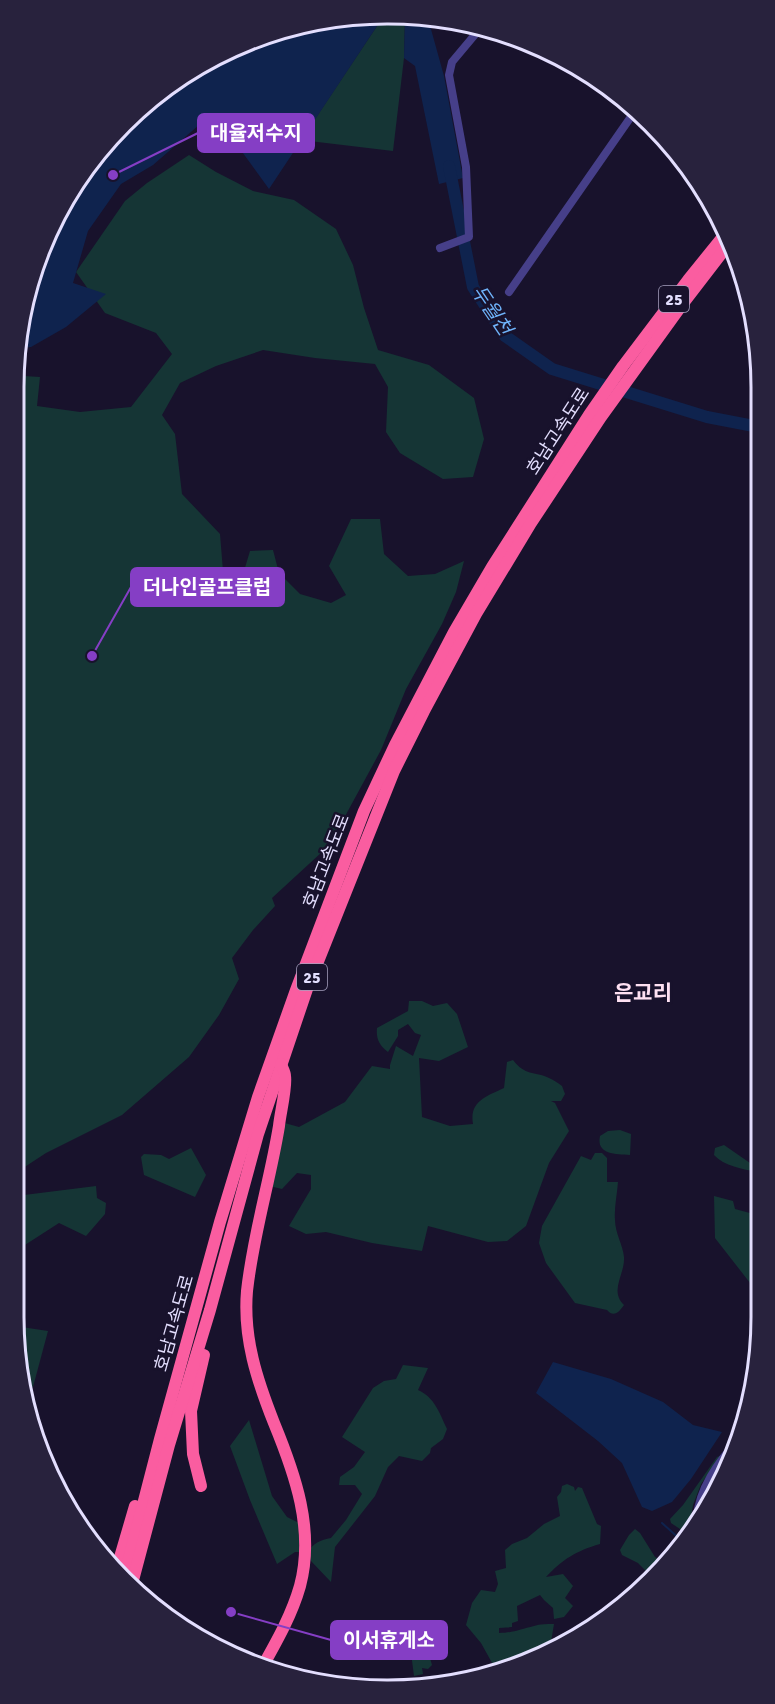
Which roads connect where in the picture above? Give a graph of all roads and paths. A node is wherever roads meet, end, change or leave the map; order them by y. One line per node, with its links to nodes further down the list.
1 (476, 35): 4 (street)
2 (631, 117): 6 (street)
3 (720, 241): 7 (highway, 호남고속도로 / 25)
4 (440, 248)
5 (724, 250): 7 (highway, 호남고속도로 / 25)
6 (508, 292)
7 (595, 416): 8 (highway, 호남고속도로 / 25); 10 (highway, 호남고속도로 / 25)
8 (281, 1064): 9 (highway, 호남고속도로 / 25); 17 (highway)
9 (210, 1310): 12 (highway); 16 (highway, 호남고속도로 / 25)
10 (160, 1438): 14 (highway); 15 (highway, 호남고속도로 / 25)
11 (717, 1469): 13 (street)
12 (201, 1486)
13 (699, 1503)
14 (119, 1561)
15 (126, 1570)
16 (134, 1577)
17 (267, 1659)

